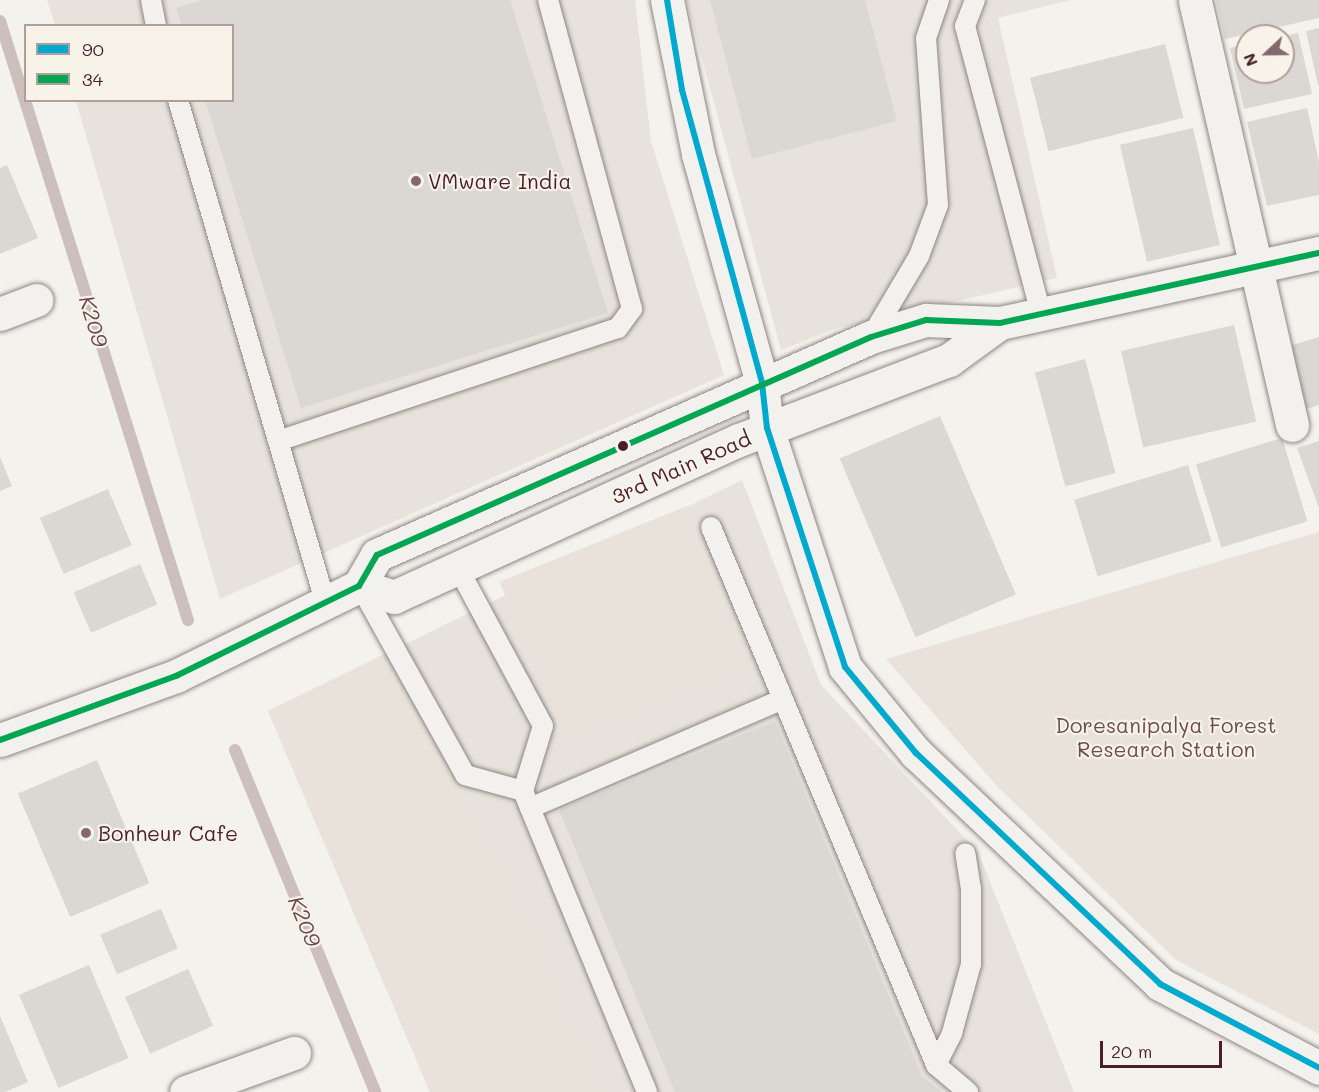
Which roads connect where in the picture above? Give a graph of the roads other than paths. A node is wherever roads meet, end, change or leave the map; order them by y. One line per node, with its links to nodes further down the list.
1 (151, 0): 7 (lane)
2 (548, 0): 19 (lane)
3 (667, 0): 16 (street)
4 (939, 0): 15 (lane)
5 (975, 0): 12 (lane)
6 (1195, 1): 10 (street)
7 (156, 24)
8 (179, 102): 19 (lane)
9 (1319, 253): 10 (street, 3rd Main Road)
10 (1257, 268): 12 (street, 3rd Main Road); 17 (street)
11 (36, 300): 13 (street)
12 (1041, 313): 14 (street, 3rd Main Road)
13 (0, 314)
14 (1000, 323): 15 (street, 3rd Main Road); 18 (street, 3rd Main Road)
15 (871, 337): 16 (street, 3rd Main Road)
16 (762, 383): 18 (street); 22 (street, 3rd Main Road)
17 (1292, 425)
18 (767, 428): 21 (street, 3rd Main Road); 30 (street)
19 (278, 441): 23 (lane)
20 (711, 526): 24 (lane)
21 (458, 568): 22 (street, 3rd Main Road); 26 (lane)
22 (359, 586): 23 (street); 26 (lane)
23 (325, 601): 25 (street)
24 (783, 699): 26 (lane); 29 (lane)
25 (0, 740)
26 (527, 800): 32 (lane)
27 (965, 853): 29 (lane)
28 (294, 1053): 31 (street)
29 (936, 1065): 33 (lane)
30 (1319, 1068)
31 (186, 1092)
32 (647, 1092)
33 (968, 1092)

